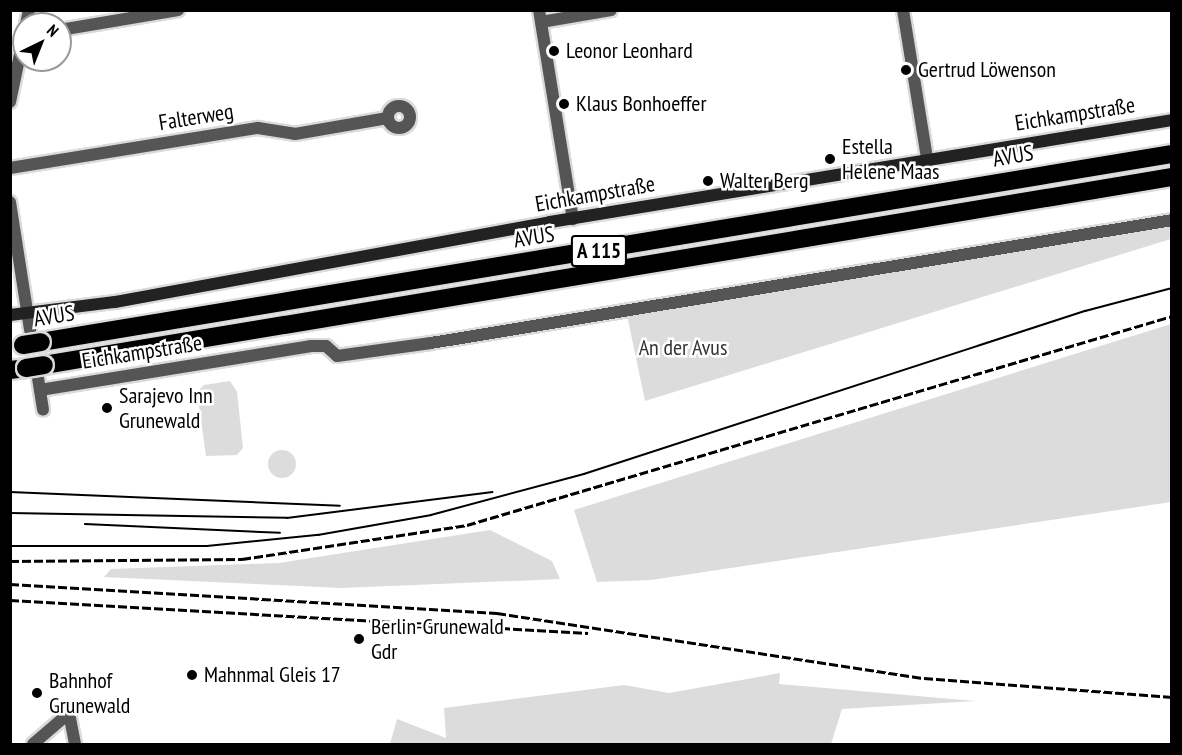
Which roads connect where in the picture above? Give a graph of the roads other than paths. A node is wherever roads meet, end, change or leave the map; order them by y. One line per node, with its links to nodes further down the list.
1 (178, 10): 5 (street)
2 (612, 10): 4 (street)
3 (903, 10): 11 (street)
4 (540, 16): 17 (street)
5 (72, 28)
6 (16, 72): 7 (street)
7 (10, 102)
8 (388, 118): 12 (street, Falterweg)
9 (1172, 120): 11 (street, Eichkampstraße)
10 (1172, 154): 21 (highway, AVUS / A 115)
11 (927, 159): 17 (street, Eichkampstraße)
12 (10, 168)
13 (1172, 177): 16 (highway, AVUS / A 115)
14 (1172, 182): 16 (highway)
15 (10, 202): 19 (street)
16 (971, 212): 22 (highway, AVUS / A 115)
17 (573, 219): 19 (street, Eichkampstraße)
18 (1172, 220): 22 (street, Eichkampstraße)
19 (27, 312): 20 (street, Eichkampstraße); 21 (street)
20 (10, 315)
21 (26, 341)
22 (32, 374): 23 (street)
23 (43, 410)
24 (34, 744): 25 (street)
25 (75, 744)

